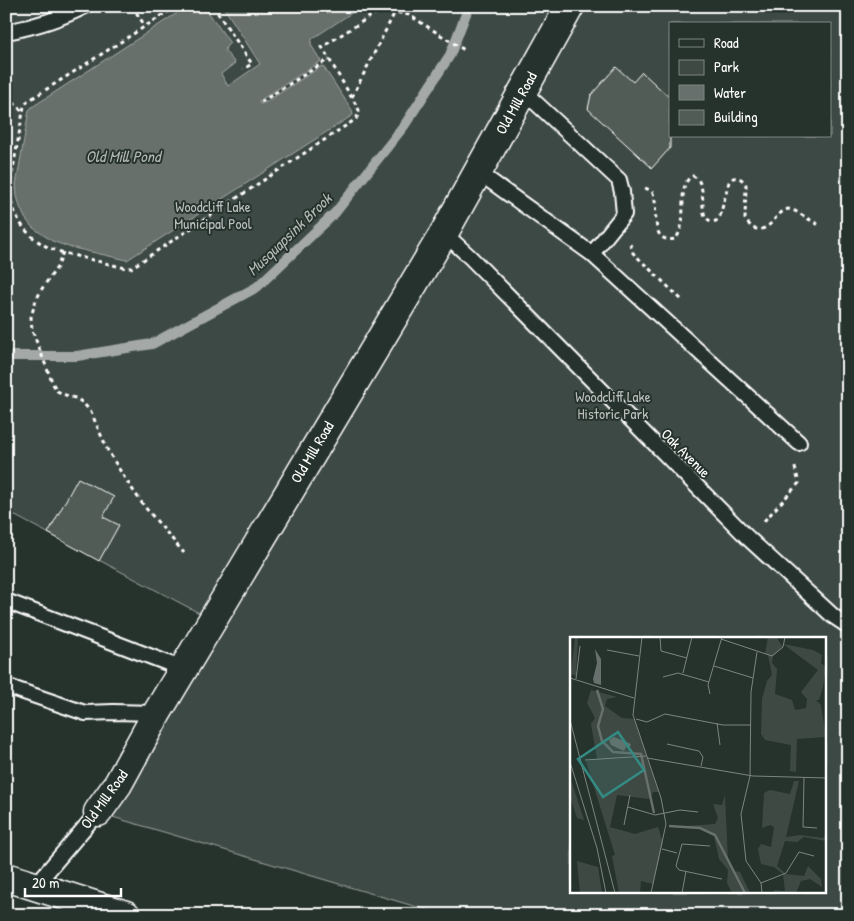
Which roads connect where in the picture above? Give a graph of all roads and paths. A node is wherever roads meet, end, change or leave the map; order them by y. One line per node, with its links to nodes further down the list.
1 (85, 6): 9 (lane)
2 (132, 6): 8 (path)
3 (177, 6): 8 (path)
4 (213, 6): 12 (path)
5 (570, 6): 14 (main road, Old Mill Road)
6 (381, 8): 7 (path); 11 (path)
7 (395, 12): 10 (path); 15 (path)
8 (145, 26): 17 (path)
9 (6, 32)
10 (466, 51)
11 (329, 59): 15 (path); 16 (path)
12 (243, 70)
13 (6, 88): 17 (path)
14 (523, 91): 18 (main road, Old Mill Road); 23 (lane)
15 (352, 98): 22 (path)
16 (262, 102)
17 (22, 111): 22 (path)
18 (478, 172): 21 (main road, Old Mill Road); 23 (lane)
19 (640, 188): 20 (path)
20 (819, 225)
21 (444, 233): 25 (lane, Oak Avenue); 29 (main road, Old Mill Road)
22 (63, 252): 26 (path)
23 (592, 254): 24 (lane)
24 (799, 443): 25 (path)
25 (748, 538): 28 (lane, Oak Avenue)
26 (184, 553)
27 (6, 601): 29 (lane)
28 (848, 626)
29 (183, 669): 31 (main road, Old Mill Road)
30 (6, 686): 31 (lane)
31 (157, 713): 32 (main road, Old Mill Road)
32 (98, 812): 34 (lane, Old Mill Road)
33 (6, 876): 34 (main road)
34 (35, 886): 35 (main road)
35 (126, 915)

